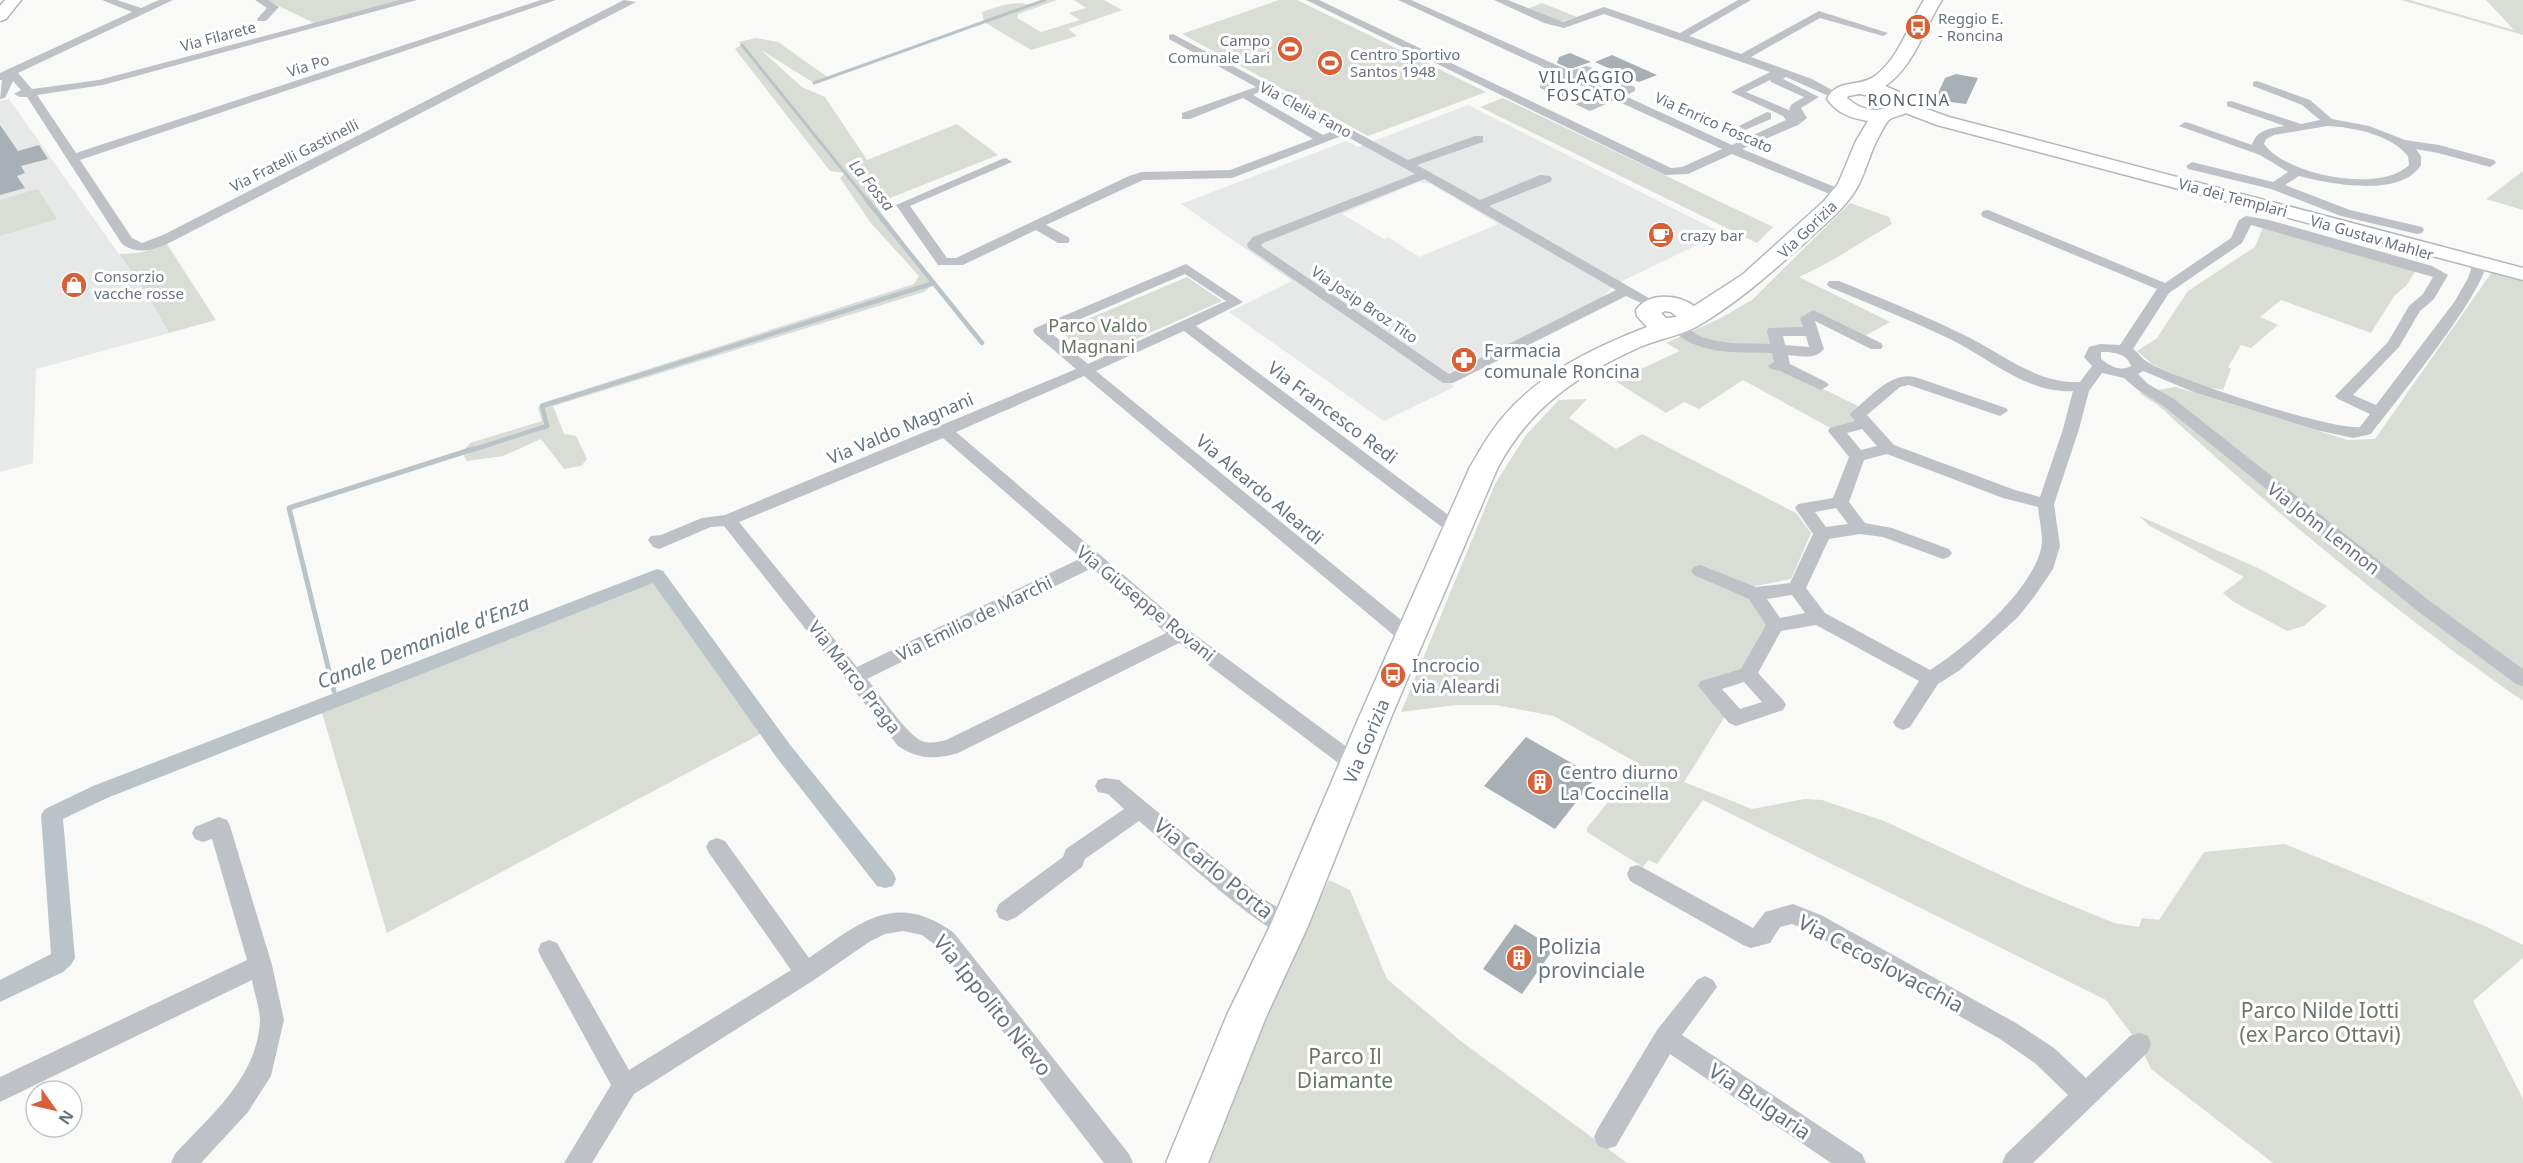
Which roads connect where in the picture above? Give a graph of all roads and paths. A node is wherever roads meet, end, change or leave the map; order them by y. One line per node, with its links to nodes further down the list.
1 (107, 0): 12 (street)
2 (168, 0): 12 (street)
3 (260, 0): 13 (street)
4 (412, 0): 24 (street, Via Filarete)
5 (551, 0): 49 (street, Via Po)
6 (629, 0): 49 (street, Via Fratelli Gastinelli)
7 (1311, 0): 47 (street)
8 (1403, 0): 21 (street, Via Enrico Foscato)
9 (1499, 0): 16 (street)
10 (1746, 0): 16 (street)
11 (1929, 1): 17 (main road)
12 (140, 11): 19 (street)
13 (262, 19)
14 (1883, 33): 18 (street)
15 (1173, 37): 23 (street, Via Clelia Fano)
16 (1680, 37): 18 (street)
17 (1906, 54): 25 (main road); 33 (main road, Via Gorizia)
18 (1742, 58): 20 (street)
19 (5, 75): 26 (street, Via Fratelli Gastinelli); 30 (street)
20 (1777, 75): 27 (street); 37 (street); 37 (street)
21 (1570, 76): 29 (street, Via Enrico Foscato); 29 (street)
22 (2257, 84): 38 (street)
23 (1265, 86): 28 (street); 41 (street, Via Clelia Fano)
24 (79, 87): 26 (street, Via Filarete); 32 (street)
25 (1868, 88): 27 (main road); 33 (main road)
26 (30, 93): 30 (street); 32 (street, Via Fratelli Gastinelli)
27 (1841, 93): 34 (main road)
28 (1244, 94): 35 (street); 43 (street)
29 (1616, 96): 47 (street, Via Enrico Foscato)
30 (0, 97)
31 (2230, 104): 40 (street)
32 (39, 107): 49 (street, Via Fratelli Gastinelli)
33 (1893, 107): 34 (main road); 45 (main road, Via Gorizia); 64 (street, Via dei Templari)
34 (1854, 111): 45 (main road)
35 (1186, 116)
36 (1767, 116): 42 (street)
37 (1794, 122): 42 (street)
38 (2328, 122): 40 (street); 46 (street)
39 (2185, 126): 48 (street)
40 (2301, 128): 48 (street)
41 (1347, 130): 43 (street); 54 (street, Via Clelia Fano)
42 (1773, 131): 47 (street)
43 (1322, 139): 56 (street)
44 (1479, 139): 54 (street)
45 (1866, 141): 61 (main road, Via Gorizia)
46 (2400, 143): 51 (street); 57 (street)
47 (1734, 150): 61 (street, Via Enrico Foscato)
48 (2262, 152): 57 (street)
49 (74, 158)
50 (1006, 162): 66 (street)
51 (2490, 163)
52 (1147, 164): 56 (street)
53 (1203, 164): 56 (street)
54 (1407, 164): 58 (street, Via Clelia Fano)
55 (2192, 166): 60 (street)
56 (1179, 170): 66 (street)
57 (2297, 172): 60 (street)
58 (1425, 174): 63 (street, Via Clelia Fano); 75 (street, Via Josip Broz Tito)
59 (1544, 178): 63 (street)
60 (2275, 186): 62 (street)
61 (1842, 195): 76 (main road, Via Gorizia)
62 (2310, 200): 64 (street); 67 (street)
63 (1480, 205): 75 (street, Via Clelia Fano)
64 (2292, 213): 71 (street, Via dei Templari)
65 (1988, 214): 74 (street)
66 (1036, 225): 69 (street)
67 (2417, 230)
68 (2212, 239): 70 (street)
69 (1063, 240)
70 (2229, 246): 74 (street, Via Gustav Mahler); 89 (street, Via Gustav Mahler)
71 (2479, 263): 72 (street, Via dei Templari); 89 (street)
72 (2523, 274)
73 (1834, 284): 87 (street)
74 (2166, 288): 78 (street, Via Gustav Mahler)
75 (1627, 290): 76 (street, Via Clelia Fano)
76 (1669, 316): 81 (street, Via Clelia Fano); 98 (main road, Via Gorizia)
77 (2126, 318): 78 (street)
78 (2142, 324): 82 (street, Via Gustav Mahler)
79 (1185, 325): 85 (street, Via Aleardo Aleardi); 85 (street, Via Aleardo Aleardi); 98 (street, Via Francesco Redi)
80 (1876, 346): 81 (street, Via Clelia Fano)
81 (1779, 349): 86 (street)
82 (2124, 351): 83 (street); 84 (street, Via John Lennon)
83 (2100, 366): 84 (street); 87 (street)
84 (2134, 368): 89 (street); 113 (street, Via John Lennon)
85 (1086, 370): 91 (street, Via Valdo Magnani); 109 (street, Via Aleardo Aleardi)
86 (1821, 384)
87 (2083, 386): 95 (street)
88 (2000, 411): 90 (street)
89 (2379, 412)
90 (1867, 423): 92 (street); 93 (street)
91 (945, 431): 96 (street, Via Valdo Magnani); 102 (street, Via Giuseppe Rovani)
92 (1888, 449): 93 (street); 95 (street)
93 (1857, 456): 94 (street)
94 (1840, 502): 97 (street); 99 (street)
95 (2046, 504): 112 (street)
96 (728, 520): 100 (street); 111 (street, Via Marco Praga)
97 (1860, 528): 99 (street); 101 (street)
98 (1457, 530): 109 (main road, Via Gorizia)
99 (1822, 534): 104 (street)
100 (657, 540)
101 (1943, 553)
102 (1092, 560): 108 (street, Via Giuseppe Rovani); 111 (street, Via Emilio de Marchi)
103 (1700, 571): 105 (street)
104 (1797, 588): 105 (street); 106 (street)
105 (1755, 594): 107 (street)
106 (1818, 618): 107 (street); 112 (street)
107 (1775, 625): 110 (street)
108 (1180, 634): 111 (street, Via Marco Praga); 115 (street, Via Giuseppe Rovani)
109 (1410, 638): 115 (main road, Via Gorizia)
110 (1748, 674)
111 (855, 676)
112 (1931, 679): 114 (street)
113 (2523, 679)
114 (1903, 723)
115 (1356, 765): 122 (main road, Via Gorizia)
116 (1105, 786): 117 (street, Via Carlo Porta)
117 (1140, 809): 121 (street, Via Carlo Porta); 122 (street, Via Carlo Porta)
118 (203, 832): 124 (street)
119 (717, 847): 125 (street)
120 (1638, 874): 131 (street, Via Cecoslovacchia)
121 (1007, 910)
122 (1289, 926): 136 (main road, Via Gorizia)
123 (549, 950): 129 (street)
124 (260, 965): 130 (street); 133 (street)
125 (806, 973): 129 (street, Via Ippolito Nievo); 135 (street, Via Ippolito Nievo)
126 (1705, 987): 127 (street)
127 (1666, 1038): 132 (street); 137 (street, Via Bulgaria)
128 (2139, 1044): 131 (street)
129 (625, 1086): 134 (street, Via Ippolito Nievo)
130 (0, 1090)
131 (2086, 1095): 138 (street)
132 (1607, 1137)
133 (184, 1163)
134 (577, 1163)
135 (1120, 1163)
136 (1187, 1163)
137 (1853, 1163)
138 (2015, 1163)

